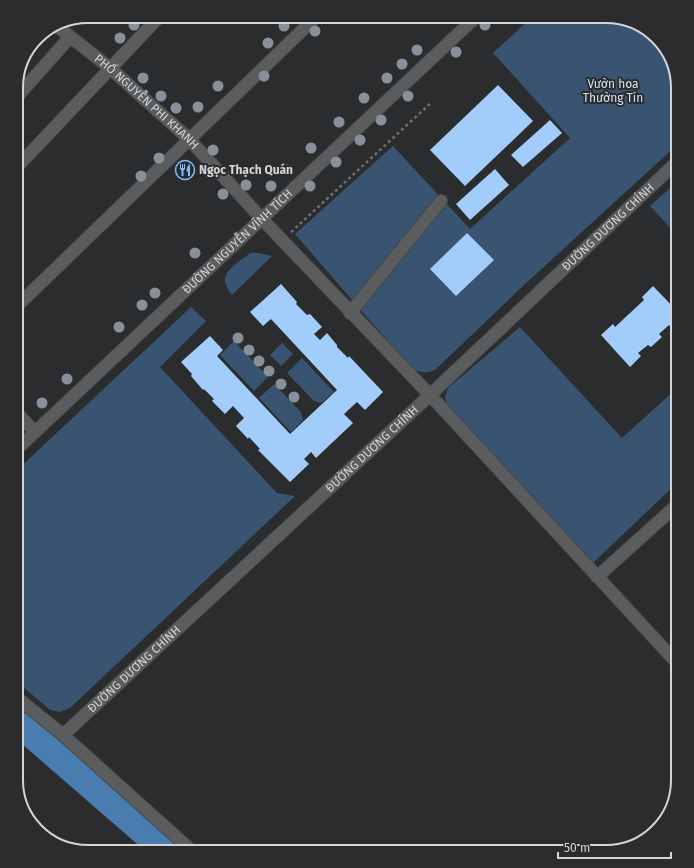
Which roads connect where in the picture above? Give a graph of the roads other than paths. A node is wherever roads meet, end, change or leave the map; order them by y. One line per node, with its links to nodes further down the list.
1 (153, 23): 6 (street)
2 (310, 23): 8 (street)
3 (470, 23): 12 (street, ĐƯỜNG NGUYỄN VĨNH TÍCH)
4 (61, 29): 5 (street, PHỐ NGUYỄN PHI KHANH)
5 (70, 37): 6 (street, PHỐ NGUYỄN PHI KHANH); 7 (street)
6 (110, 68): 8 (street, PHỐ NGUYỄN PHI KHANH); 9 (street)
7 (23, 90)
8 (189, 139): 12 (street, PHỐ NGUYỄN PHI KHANH); 13 (street)
9 (23, 161)
10 (671, 169): 15 (street, ĐƯỜNG DƯƠNG CHÍNH)
11 (441, 201): 14 (street)
12 (261, 218): 14 (street, PHỐ NGUYỄN PHI KHANH); 17 (street, ĐƯỜNG NGUYỄN VĨNH TÍCH)
13 (23, 300)
14 (350, 313): 15 (street, PHỐ NGUYỄN PHI KHANH)
15 (430, 395): 20 (street, PHỐ NGUYỄN PHI KHANH); 23 (street, ĐƯỜNG DƯƠNG CHÍNH)
16 (23, 419): 17 (street)
17 (35, 432): 18 (street, ĐƯỜNG NGUYỄN VĨNH TÍCH)
18 (23, 443)
19 (671, 515): 20 (street)
20 (597, 577): 21 (street, PHỐ NGUYỄN PHI KHANH)
21 (671, 656)
22 (23, 704): 23 (street)
23 (63, 735): 24 (street)
24 (184, 845)

